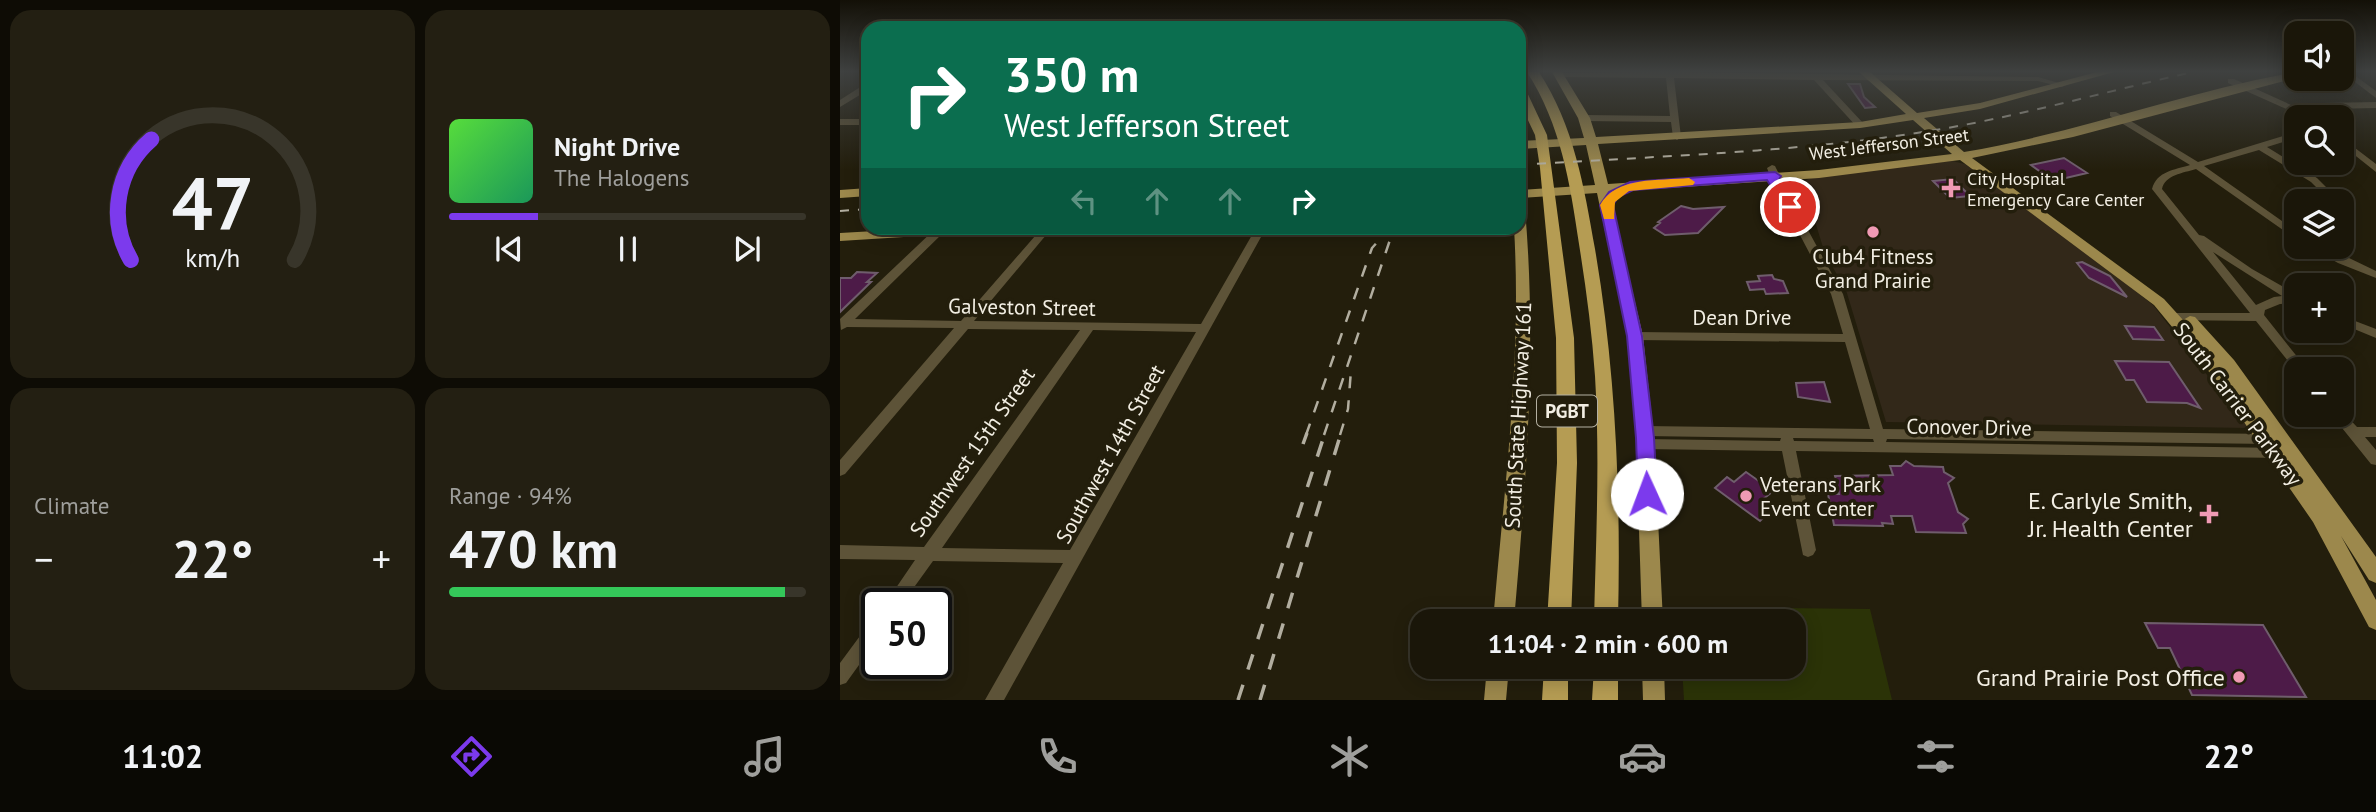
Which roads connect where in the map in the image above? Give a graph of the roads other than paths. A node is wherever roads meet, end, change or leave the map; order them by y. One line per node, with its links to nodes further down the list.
1 (1527, 105): 82 (highway, PGBT)
2 (1553, 105): 83 (highway, PGBT)
3 (1574, 105): 19 (main road)
4 (1673, 105): 13 (street)
5 (1842, 105): 18 (street)
6 (1913, 105): 14 (main road, South Carrier Parkway)
7 (1990, 105): 14 (main road)
8 (2145, 105): 12 (main road, West Jefferson Street)
9 (2177, 105): 15 (main road, West Jefferson Street)
10 (2354, 105): 11 (street)
11 (2376, 105)
12 (2113, 114): 15 (street); 27 (main road, West Jefferson Street)
13 (1675, 119): 19 (street); 20 (street)
14 (1934, 120): 18 (main road); 27 (main road, South Carrier Parkway)
15 (2124, 120): 27 (main road, West Jefferson Street); 28 (street)
16 (840, 122): 17 (street)
17 (861, 122)
18 (1860, 125): 20 (main road)
19 (1590, 137): 21 (main road); 21 (main road); 23 (main road); 23 (main road); 38 (main road)
20 (1677, 137): 21 (main road)
21 (1654, 139)
22 (2284, 139): 25 (street)
23 (1572, 142): 24 (main road)
24 (1526, 145)
25 (2261, 147): 28 (street); 33 (street)
26 (2354, 151): 29 (street)
27 (1964, 152): 30 (main road, West Jefferson Street); 55 (main road, South Carrier Parkway)
28 (2197, 166): 40 (street); 41 (street)
29 (2376, 169)
30 (1773, 172): 38 (main road, West Jefferson Street); 38 (main road, West Jefferson Street); 64 (street)
31 (1526, 187): 34 (main road)
32 (1582, 188): 34 (main road, West Jefferson Street); 38 (main road, West Jefferson Street); 38 (main road)
33 (2322, 189)
34 (1536, 191): 36 (main road); 39 (main road)
35 (861, 192): 37 (main road)
36 (1526, 193)
37 (840, 194)
38 (1604, 194): 63 (main road)
39 (1526, 203)
40 (2184, 225): 53 (street); 56 (street)
41 (2284, 228)
42 (861, 229): 43 (main road)
43 (840, 230)
44 (873, 235): 49 (main road)
45 (935, 235): 57 (street)
46 (1041, 235): 59 (street)
47 (1257, 235): 61 (street, Southwest 14th Street)
48 (1520, 235): 81 (main road, South State Highway 161)
49 (840, 237)
50 (2338, 259): 51 (street)
51 (2342, 261): 52 (street)
52 (2376, 275)
53 (2284, 292)
54 (2284, 300): 56 (street)
55 (2179, 317): 56 (street); 72 (main road, South Carrier Parkway)
56 (2258, 317): 65 (street)
57 (841, 325): 59 (street, Galveston Street)
58 (2354, 325): 62 (street)
59 (964, 326): 60 (street, Galveston Street); 74 (street)
60 (1089, 327): 61 (street, Galveston Street); 77 (street, Southwest 15th Street)
61 (1205, 328): 78 (street, Southwest 14th Street)
62 (2376, 334)
63 (1634, 336): 64 (street, Dean Drive); 69 (main road)
64 (1850, 338): 71 (street)
65 (2291, 357)
66 (2349, 427): 67 (street)
67 (2353, 432): 68 (street); 73 (street)
68 (2376, 432)
69 (1645, 437): 70 (street, Conover Drive); 84 (main road)
70 (1787, 439): 71 (street, Conover Drive); 75 (street)
71 (1880, 441): 72 (street, Conover Drive)
72 (2279, 446): 79 (main road, South Carrier Parkway); 85 (main road, South Carrier Parkway)
73 (2376, 460)
74 (840, 470)
75 (1808, 550)
76 (840, 552): 77 (street)
77 (928, 554): 78 (street); 80 (street, Southwest 15th Street)
78 (1076, 557): 92 (street, Southwest 14th Street)
79 (2376, 574)
80 (904, 588)
81 (1504, 609)
82 (1560, 609)
83 (1606, 609)
84 (1652, 609)
85 (2376, 620)
86 (861, 648): 87 (street)
87 (840, 677)
88 (1497, 679): 93 (main road)
89 (1556, 679): 94 (highway)
90 (1606, 679): 95 (highway)
91 (1653, 679): 96 (main road)
92 (994, 700)
93 (1495, 700)
94 (1555, 700)
95 (1605, 700)
96 (1654, 700)

